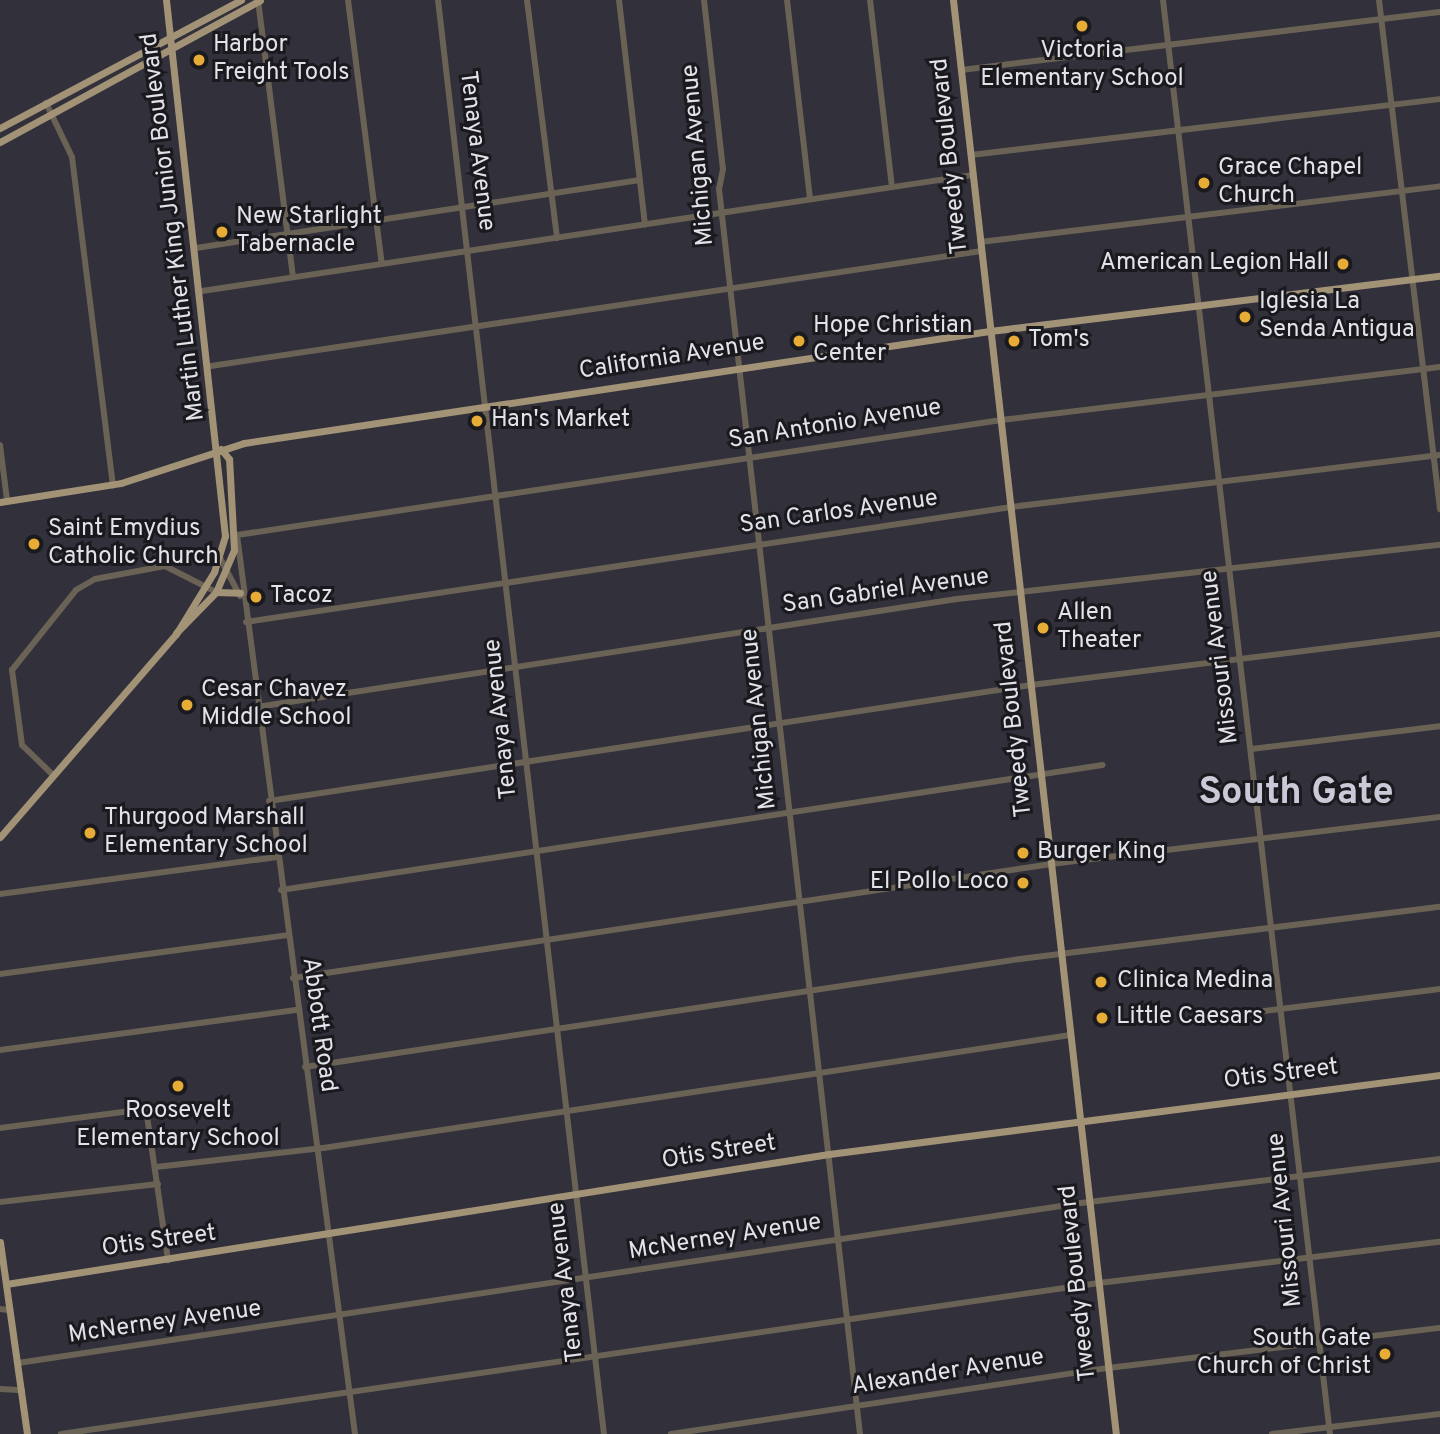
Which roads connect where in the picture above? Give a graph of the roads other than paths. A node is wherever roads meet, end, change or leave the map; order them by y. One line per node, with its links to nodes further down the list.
1 (166, 0): 16 (main road, Martin Luther King Junior Boulevard)
2 (240, 0): 16 (main road)
3 (259, 0): 18 (main road); 40 (street)
4 (348, 0): 38 (street)
5 (438, 0): 35 (street, Tenaya Avenue)
6 (527, 0): 33 (street)
7 (619, 0): 29 (street)
8 (704, 0): 36 (street, Michigan Avenue)
9 (787, 0): 34 (street)
10 (870, 0): 31 (street)
11 (953, 0): 19 (main road, Tweedy Boulevard)
12 (1163, 0): 17 (street, Missouri Avenue)
13 (1379, 0): 15 (street)
14 (1440, 12): 15 (street)
15 (1382, 19): 17 (street); 22 (street)
16 (171, 37): 18 (main road, Martin Luther King Junior Boulevard); 21 (main road)
17 (1168, 44): 19 (street); 25 (street, Missouri Avenue)
18 (172, 48): 23 (main road); 43 (main road, Martin Luther King Junior Boulevard)
19 (961, 70): 27 (main road, Tweedy Boulevard)
20 (1440, 99): 22 (street)
21 (46, 103): 23 (street); 24 (main road)
22 (1392, 104): 25 (street); 32 (street)
23 (51, 114): 26 (main road); 67 (street)
24 (0, 128)
25 (1178, 131): 27 (street); 37 (street, Missouri Avenue)
26 (0, 142)
27 (971, 155): 28 (main road, Tweedy Boulevard)
28 (973, 175): 31 (street); 42 (main road, Tweedy Boulevard)
29 (640, 180): 33 (street); 39 (street)
30 (1440, 186): 32 (street)
31 (892, 187): 34 (street)
32 (1402, 190): 37 (street); 49 (street)
33 (551, 194): 35 (street); 41 (street)
34 (810, 200): 36 (street)
35 (463, 207): 38 (street); 44 (street, Tenaya Avenue)
36 (722, 213): 39 (street); 50 (street, Michigan Avenue)
37 (1188, 216): 42 (street); 52 (street, Missouri Avenue)
38 (376, 220): 40 (street); 46 (street)
39 (645, 224): 41 (street)
40 (287, 234): 43 (street); 48 (street)
41 (557, 237): 44 (street)
42 (980, 242): 45 (main road, Tweedy Boulevard)
43 (196, 248): 51 (main road, Martin Luther King Junior Boulevard)
44 (468, 251): 46 (street); 53 (street, Tenaya Avenue)
45 (981, 251): 50 (street); 54 (main road, Tweedy Boulevard)
46 (382, 264): 48 (street)
47 (1440, 276): 49 (main road, California Avenue)
48 (293, 277): 51 (street)
49 (1413, 279): 52 (main road, California Avenue); 58 (street)
50 (730, 288): 53 (street); 57 (street, Michigan Avenue)
51 (202, 291): 55 (main road, Martin Luther King Junior Boulevard)
52 (1199, 305): 54 (main road, California Avenue); 59 (street, Missouri Avenue)
53 (477, 326): 55 (street); 60 (street, Tenaya Avenue)
54 (990, 331): 57 (main road, California Avenue); 61 (main road, Tweedy Boulevard)
55 (211, 366): 63 (main road, Martin Luther King Junior Boulevard)
56 (1440, 367): 58 (street, San Antonio Avenue)
57 (739, 368): 60 (main road, California Avenue); 65 (street, Michigan Avenue)
58 (1423, 369): 59 (street, San Antonio Avenue); 64 (street)
59 (1208, 394): 61 (street, San Antonio Avenue); 66 (street, Missouri Avenue)
60 (486, 406): 63 (main road, California Avenue); 68 (street, Tenaya Avenue)
61 (1001, 420): 65 (street, San Antonio Avenue); 70 (main road, Tweedy Boulevard)
62 (0, 445): 69 (street)
63 (220, 449): 67 (main road, California Avenue); 72 (main road, Martin Luther King Junior Boulevard); 75 (main road, Martin Luther King Junior Boulevard)
64 (1437, 455): 66 (street, San Carlos Avenue); 71 (street)
65 (749, 457): 68 (street, San Antonio Avenue); 73 (street, Michigan Avenue)
66 (1220, 481): 70 (street, San Carlos Avenue); 77 (street, Missouri Avenue)
67 (113, 485): 69 (main road, California Avenue)
68 (496, 496): 72 (street, San Antonio Avenue); 78 (street, Tenaya Avenue)
69 (3, 501)
70 (1011, 507): 73 (street, San Carlos Avenue); 82 (main road, Tweedy Boulevard)
71 (1440, 509)
72 (237, 535): 76 (main road, Martin Luther King Junior Boulevard); 83 (street, Abbott Road)
73 (759, 544): 78 (street, San Carlos Avenue); 84 (street, Michigan Avenue)
74 (1440, 545): 77 (street, San Gabriel Avenue)
75 (220, 558): 76 (street, Abbott Road); 79 (main road, Martin Luther King Junior Boulevard)
76 (229, 566): 80 (main road, Martin Luther King Junior Boulevard); 81 (street, Abbott Road)
77 (1230, 571): 82 (street, San Gabriel Avenue); 87 (street, Missouri Avenue)
78 (505, 582): 83 (street, San Carlos Avenue); 88 (street, Tenaya Avenue)
79 (204, 588): 80 (street); 85 (main road, Martin Luther King Junior Boulevard); 96 (street)
80 (216, 592): 81 (main road); 85 (main road, Martin Luther King Junior Boulevard)
81 (240, 593): 83 (street, Abbott Road)
82 (1021, 594): 84 (street, San Gabriel Avenue); 89 (main road, Tweedy Boulevard)
83 (246, 622): 90 (street, Abbott Road)
84 (769, 628): 88 (street, San Gabriel Avenue); 91 (street, Michigan Avenue)
85 (176, 634): 96 (main road, Martin Luther King Junior Boulevard)
86 (1440, 634): 87 (street)
87 (1240, 659): 89 (street); 93 (street, Missouri Avenue)
88 (516, 666): 90 (street, San Gabriel Avenue); 94 (street, Tenaya Avenue)
89 (1031, 685): 91 (street); 97 (main road, Tweedy Boulevard)
90 (257, 707): 98 (street, Abbott Road)
91 (779, 722): 94 (street); 99 (street, Michigan Avenue)
92 (1440, 726): 93 (street)
93 (1251, 749): 102 (street, Missouri Avenue)
94 (526, 761): 98 (street); 103 (street, Tenaya Avenue)
95 (1103, 765): 97 (street)
96 (53, 775): 101 (main road, Martin Luther King Junior Boulevard)
97 (1041, 775): 99 (street); 105 (main road, Tweedy Boulevard)
98 (269, 801): 104 (street, Abbott Road)
99 (790, 811): 103 (street); 108 (street, Michigan Avenue)
100 (1440, 817): 102 (street)
101 (0, 837)
102 (1262, 840): 105 (street); 110 (street, Missouri Avenue)
103 (536, 850): 106 (street); 112 (street, Tenaya Avenue)
104 (276, 857): 106 (street, Abbott Road); 107 (street)
105 (1051, 864): 108 (street); 113 (main road, Tweedy Boulevard)
106 (281, 890): 111 (street, Abbott Road)
107 (0, 894)
108 (800, 901): 112 (street); 117 (street, Michigan Avenue)
109 (1440, 907): 110 (street)
110 (1272, 928): 113 (street); 118 (street, Missouri Avenue)
111 (287, 935): 114 (street); 115 (street, Abbott Road)
112 (547, 940): 115 (street); 121 (street, Tenaya Avenue)
113 (1061, 954): 117 (street); 122 (main road, Tweedy Boulevard)
114 (0, 974)
115 (292, 978): 119 (street, Abbott Road)
116 (1440, 989): 118 (street)
117 (810, 991): 121 (street); 125 (street, Michigan Avenue)
118 (1281, 1009): 120 (street); 127 (street, Missouri Avenue)
119 (297, 1010): 123 (street); 124 (street, Abbott Road)
120 (1207, 1018)
121 (558, 1029): 124 (street); 128 (street, Tenaya Avenue)
122 (1071, 1035): 125 (street); 129 (main road, Tweedy Boulevard)
123 (0, 1050)
124 (304, 1067): 131 (street, Abbott Road)
125 (819, 1072): 128 (street); 132 (street, Michigan Avenue)
126 (1440, 1075): 127 (main road, Otis Street)
127 (1291, 1093): 129 (main road, Otis Street); 135 (street, Missouri Avenue)
128 (566, 1111): 131 (street); 137 (street, Tenaya Avenue)
129 (1080, 1119): 132 (main road, Otis Street); 139 (main road, Tweedy Boulevard)
130 (0, 1128): 134 (street)
131 (315, 1148): 134 (street); 140 (street, Abbott Road)
132 (829, 1154): 137 (main road, Otis Street); 141 (street, Michigan Avenue)
133 (1440, 1159): 135 (street, McNerney Avenue)
134 (156, 1167): 136 (street)
135 (1301, 1177): 139 (street, McNerney Avenue); 144 (street, Missouri Avenue)
136 (158, 1184): 138 (street); 145 (street)
137 (576, 1195): 140 (main road, Otis Street); 146 (street, Tenaya Avenue)
138 (0, 1202)
139 (1090, 1202): 141 (street, McNerney Avenue); 147 (main road, Tweedy Boulevard)
140 (327, 1236): 145 (main road, Otis Street); 151 (street, Abbott Road)
141 (838, 1240): 146 (street, McNerney Avenue); 152 (street, Michigan Avenue)
142 (0, 1242): 148 (main road)
143 (1440, 1242): 144 (street)
144 (1310, 1257): 147 (street); 154 (street, Missouri Avenue)
145 (168, 1260): 148 (main road, Otis Street)
146 (586, 1278): 151 (street, McNerney Avenue); 155 (street, Tenaya Avenue)
147 (1099, 1283): 152 (street); 157 (main road, Tweedy Boulevard)
148 (6, 1284): 150 (main road)
149 (0, 1309): 150 (street)
150 (9, 1310): 156 (main road)
151 (339, 1318): 156 (street, McNerney Avenue); 160 (street, Abbott Road)
152 (848, 1321): 155 (street); 161 (street, Michigan Avenue)
153 (1440, 1328): 154 (street, Alexander Avenue)
154 (1319, 1342): 157 (street, Alexander Avenue); 163 (street, Missouri Avenue)
155 (596, 1359): 160 (street); 167 (street, Tenaya Avenue)
156 (18, 1363): 159 (main road)
157 (1108, 1368): 161 (street, Alexander Avenue); 170 (main road, Tweedy Boulevard)
158 (0, 1389): 159 (street)
159 (22, 1390): 164 (main road)
160 (349, 1395): 165 (street); 166 (street, Abbott Road)
161 (857, 1406): 168 (street, Alexander Avenue); 169 (street, Michigan Avenue)
162 (1440, 1414): 163 (street)
163 (1330, 1431): 171 (street)
164 (27, 1434)
165 (61, 1434)
166 (355, 1434)
167 (604, 1434)
168 (671, 1434)
169 (860, 1434)
170 (1116, 1434)
171 (1272, 1434)

